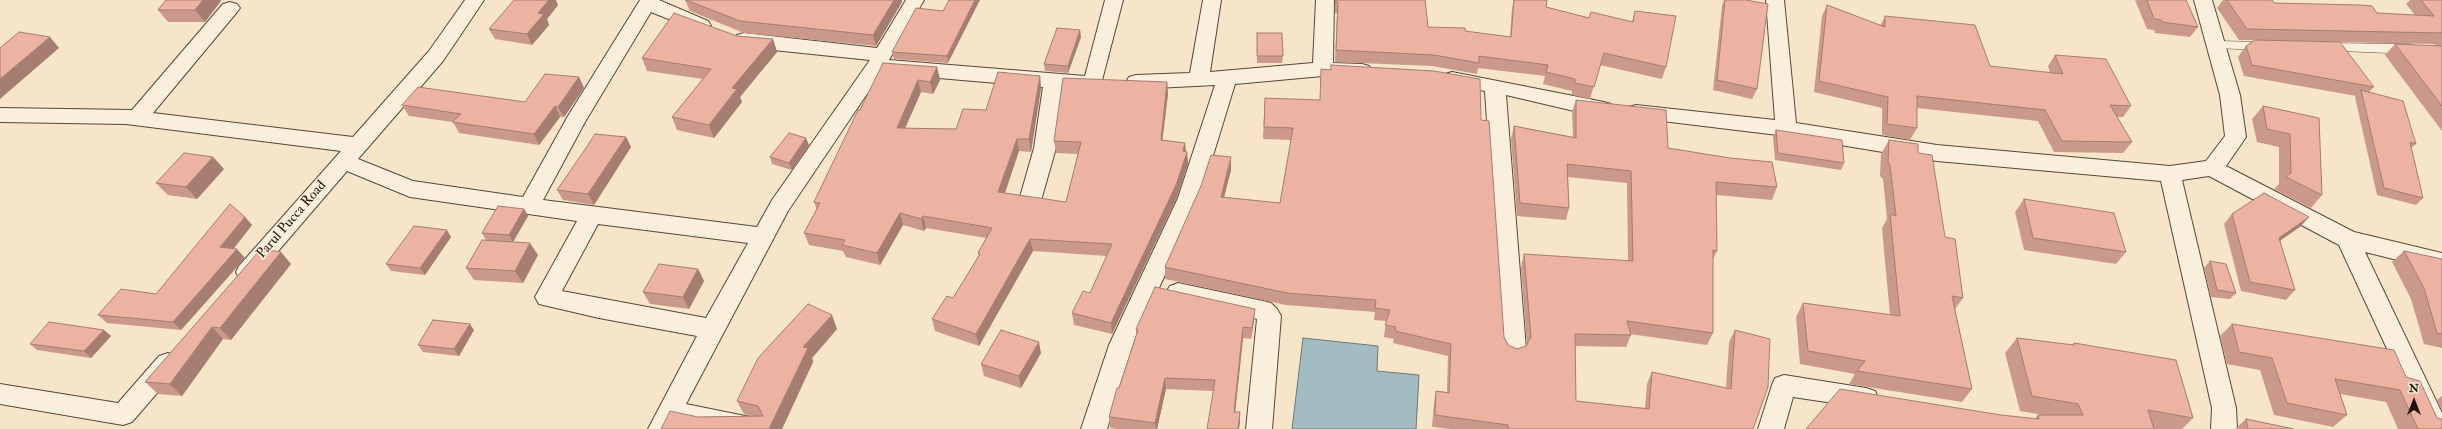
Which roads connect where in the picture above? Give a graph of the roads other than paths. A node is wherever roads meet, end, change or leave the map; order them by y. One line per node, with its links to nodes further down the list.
1 (475, 0): 26 (street, Parul Pucca Road)
2 (649, 0): 14 (street); 30 (street)
3 (915, 0): 14 (street)
4 (1114, 0): 21 (street)
5 (1212, 0): 19 (street)
6 (1325, 0): 15 (street)
7 (1775, 0): 25 (street)
8 (2203, 0): 10 (street)
9 (230, 8): 24 (street)
10 (2216, 45): 11 (lane); 27 (street)
11 (2279, 46)
12 (2310, 47): 13 (lane)
13 (2426, 49)
14 (879, 60): 20 (street); 32 (street)
15 (1323, 69): 16 (street); 18 (street)
16 (1378, 72)
17 (1432, 75): 22 (street)
18 (1227, 78): 19 (street); 36 (street)
19 (1198, 79): 21 (street)
20 (1054, 80): 21 (street); 29 (street)
21 (1106, 83)
22 (1495, 86): 25 (street); 39 (street)
23 (0, 115): 24 (street)
24 (137, 118): 26 (street)
25 (1786, 129): 28 (street)
26 (350, 153): 30 (street); 35 (street, Parul Pucca Road)
27 (2212, 168): 28 (street); 33 (street)
28 (2170, 174): 47 (street)
29 (1031, 197)
30 (529, 206): 31 (street)
31 (592, 215): 32 (street); 37 (street)
32 (763, 236): 37 (street)
33 (2348, 239): 34 (street); 48 (street)
34 (2442, 262)
35 (235, 286)
36 (1148, 286): 44 (street); 45 (street)
37 (712, 329): 42 (street)
38 (184, 344): 40 (street)
39 (1514, 349)
40 (0, 394)
41 (1885, 401): 46 (street)
42 (665, 420): 43 (street)
43 (755, 429)
44 (1094, 429)
45 (1259, 429)
46 (1771, 429)
47 (2224, 429)
48 (2436, 429)

